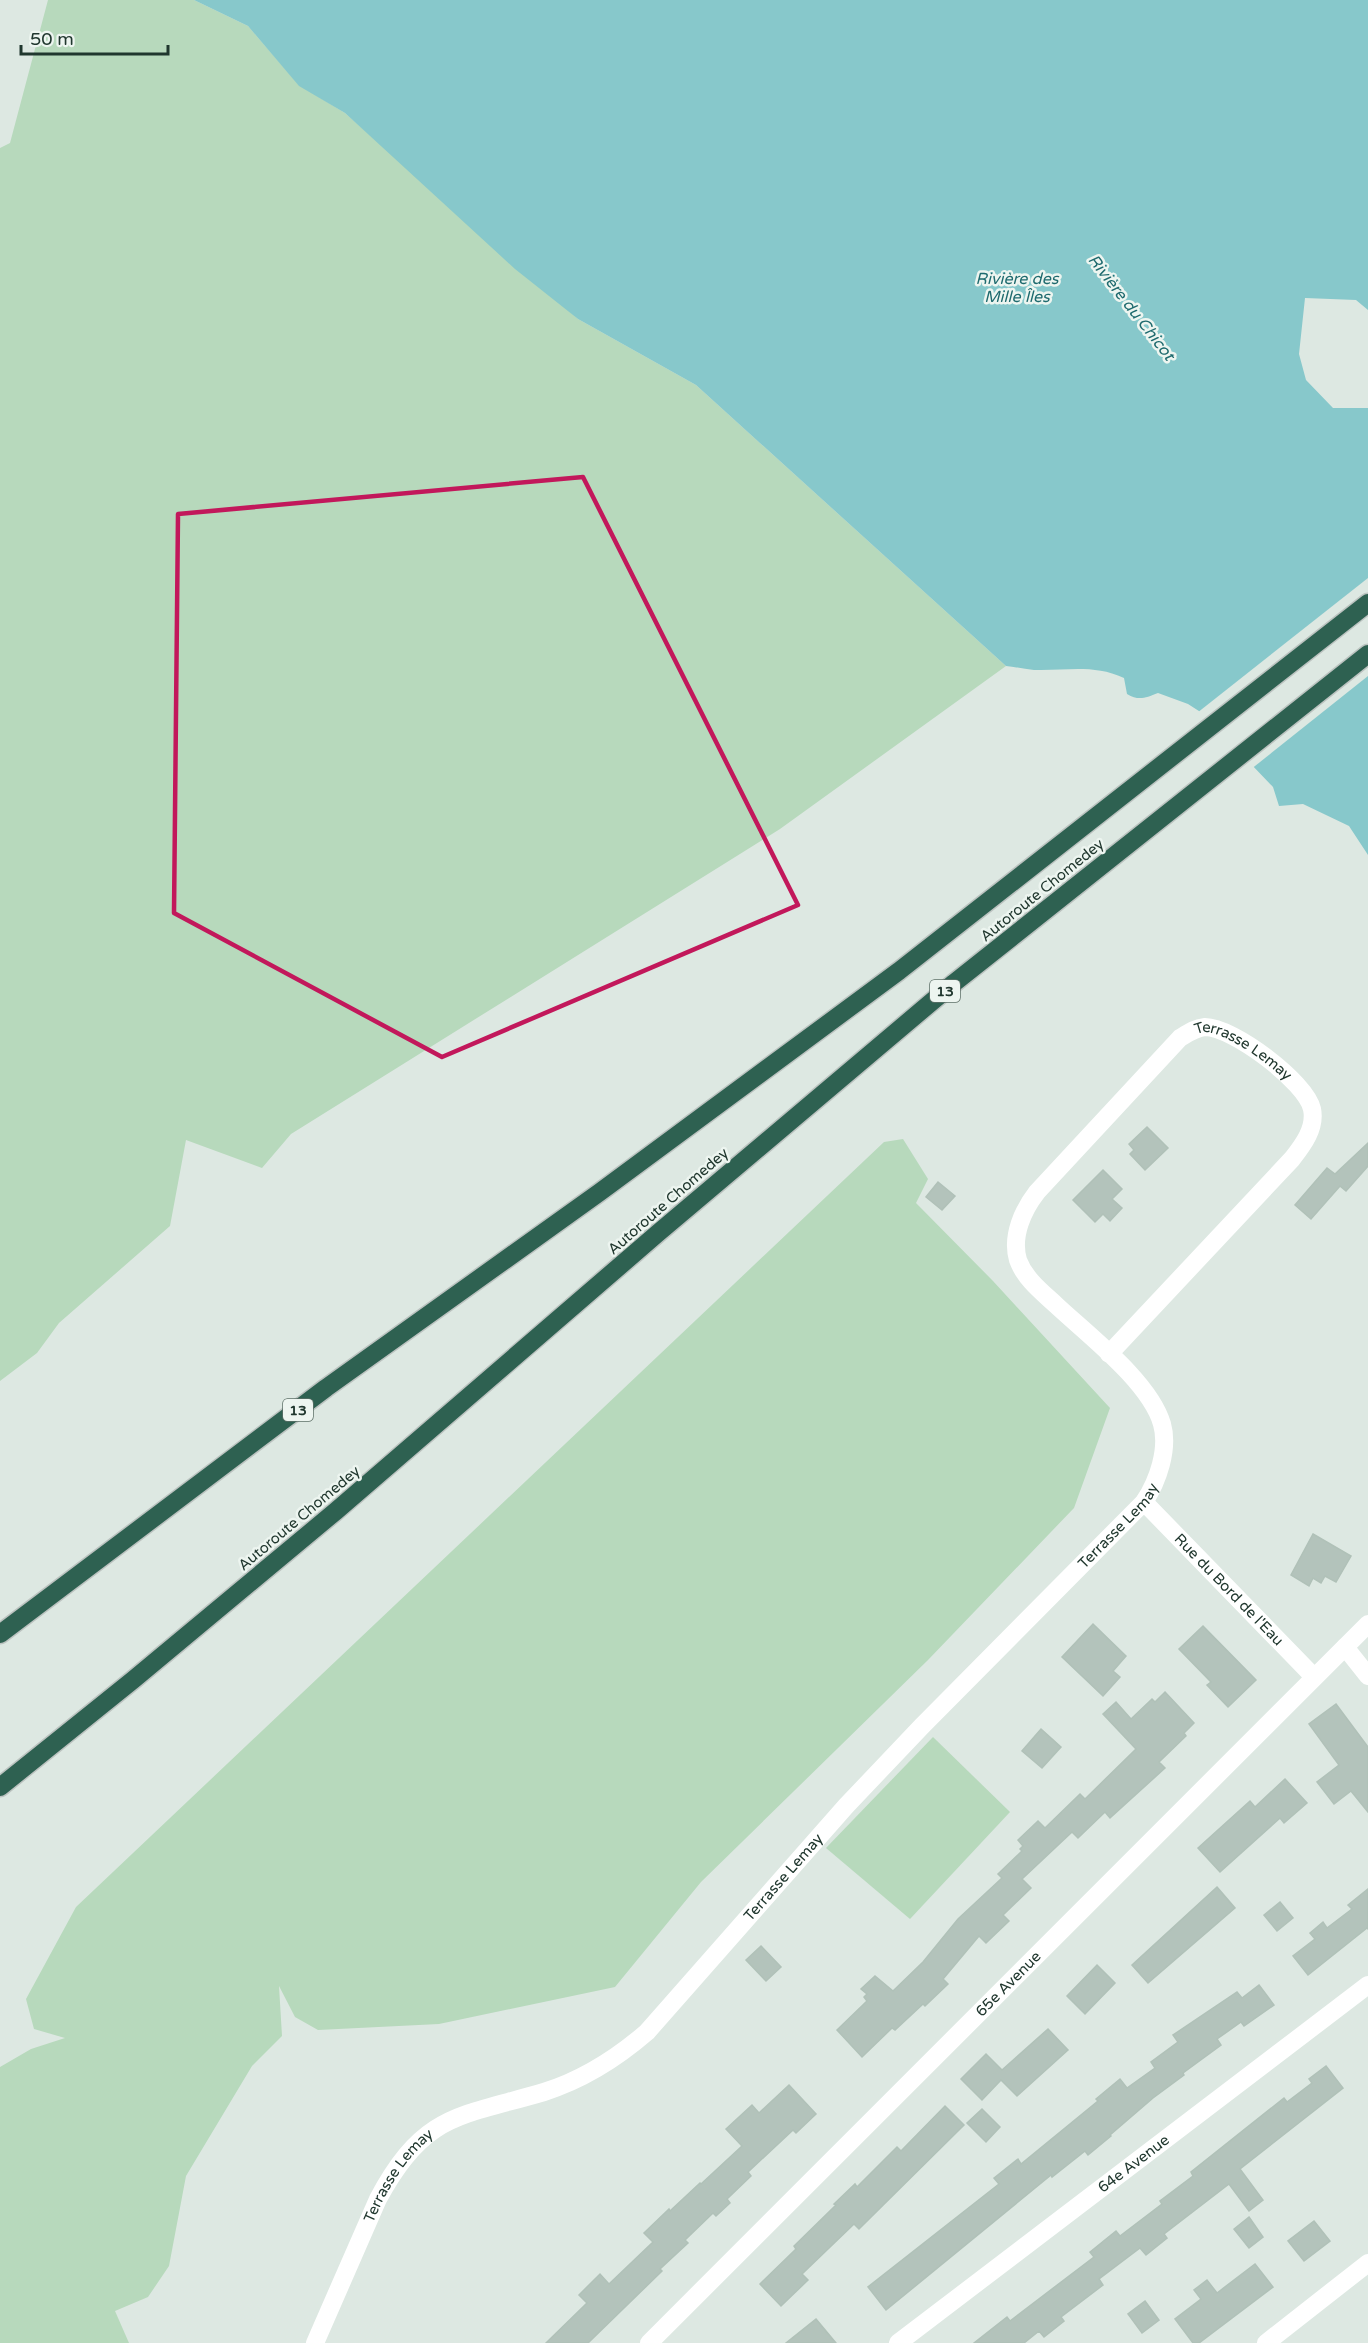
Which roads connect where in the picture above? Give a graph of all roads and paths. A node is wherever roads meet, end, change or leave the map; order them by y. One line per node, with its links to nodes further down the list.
1 (1368, 603): 6 (highway, Autoroute Chomedey / 13)
2 (1368, 654): 10 (highway, Autoroute Chomedey / 13)
3 (1109, 1354): 3 (street, Terrasse Lemay); 4 (street, Terrasse Lemay)
4 (1144, 1502): 9 (street, Rue du Bord de l'Eau); 13 (street, Terrasse Lemay)
5 (1368, 1624): 7 (street, 65e Avenue)
6 (0, 1634)
7 (1345, 1647): 8 (street); 9 (street, 65e Avenue)
8 (1368, 1676)
9 (1314, 1677): 14 (street, 65e Avenue)
10 (0, 1787)
11 (1368, 1985): 15 (street, 64e Avenue)
12 (1368, 2264): 16 (street)
13 (315, 2343)
14 (649, 2343)
15 (898, 2343)
16 (1266, 2343)

